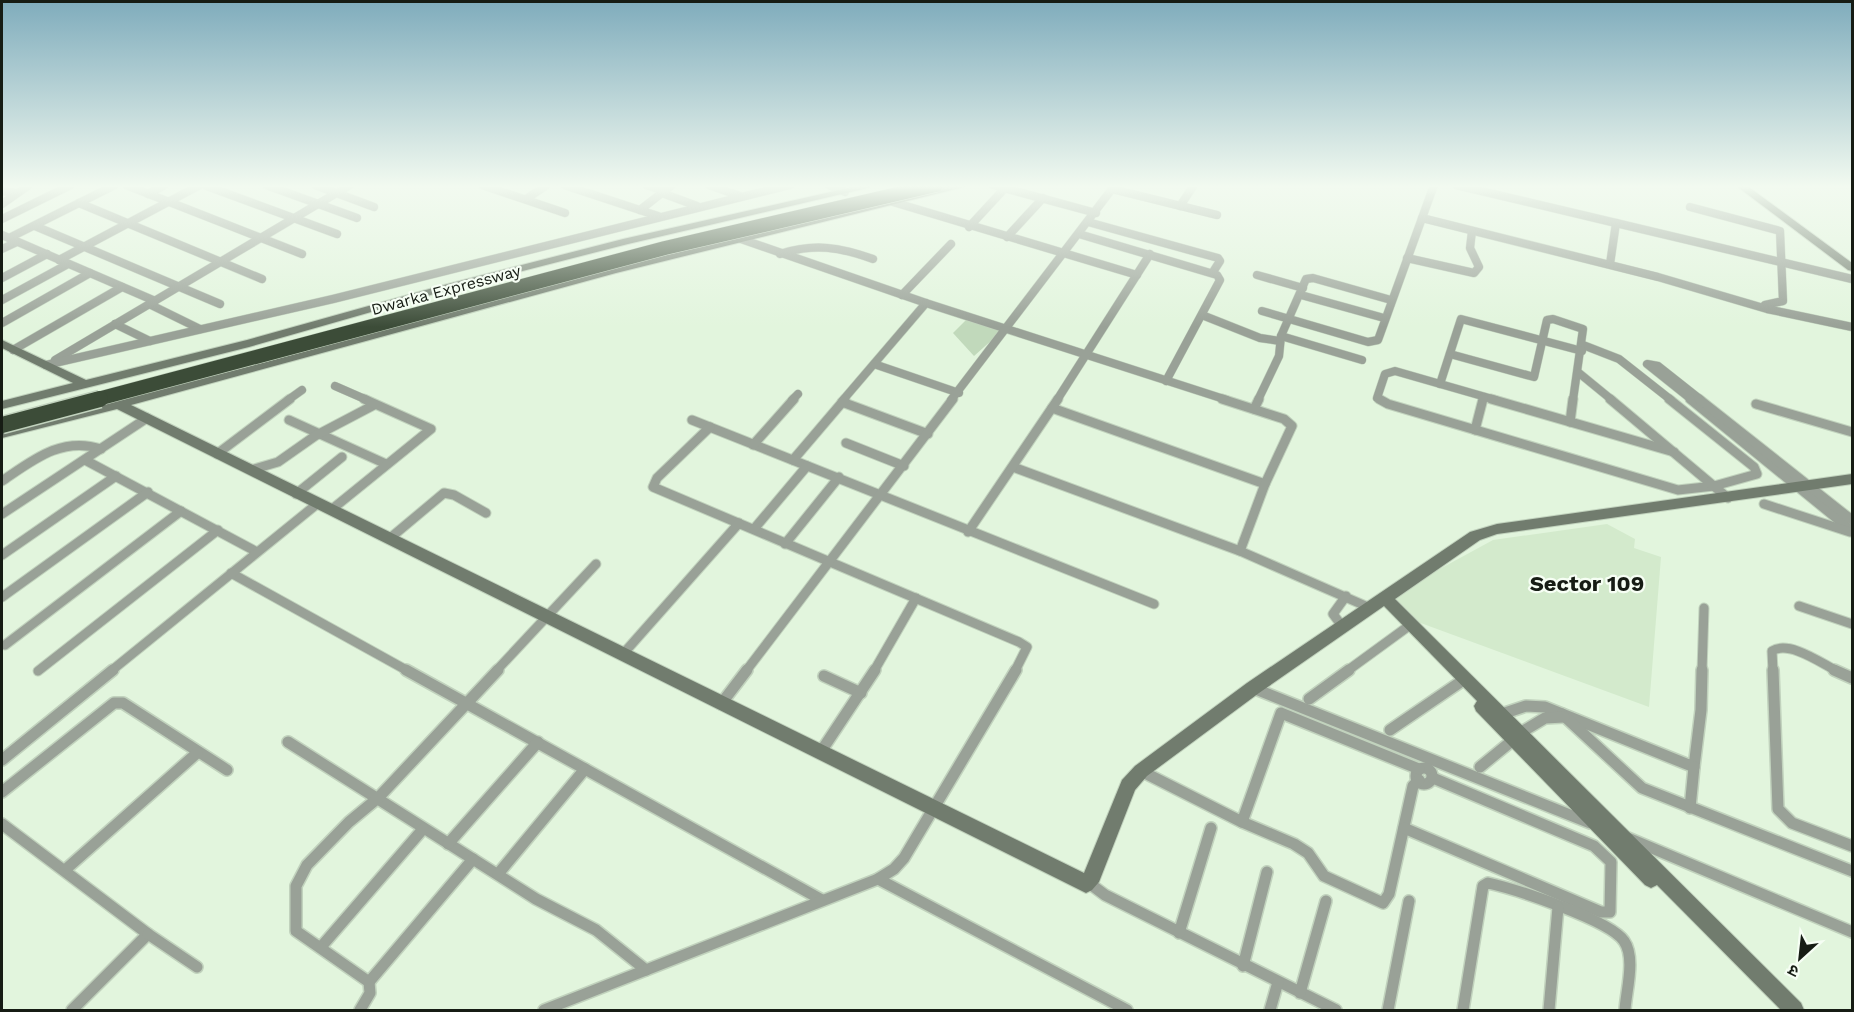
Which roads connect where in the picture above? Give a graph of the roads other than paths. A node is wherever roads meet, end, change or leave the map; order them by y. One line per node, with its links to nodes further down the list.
1 (25, 232): 30 (street)
2 (50, 232): 32 (street)
3 (110, 232): 32 (street)
4 (150, 232): 43 (street)
5 (247, 232): 28 (street)
6 (272, 232): 28 (street)
7 (332, 232): 24 (street)
8 (594, 232): 74 (street)
9 (666, 232): 57 (street)
10 (696, 232): 103 (highway, Dwarka Expressway)
11 (733, 232): 108 (highway, Dwarka Expressway, bridge)
12 (769, 232): 29 (street)
13 (989, 232): 27 (street)
14 (1011, 232): 27 (street)
15 (1125, 232): 48 (street)
16 (1417, 232): 40 (street)
17 (1472, 232): 40 (street)
18 (1477, 232): 45 (street)
19 (1615, 232): 45 (street)
20 (1650, 232): 46 (street)
21 (1781, 232): 46 (street)
22 (1804, 232): 47 (street)
23 (1819, 232): 39 (street)
24 (337, 234)
25 (1079, 234): 37 (street); 38 (street)
26 (2, 235): 30 (street)
27 (1007, 237): 37 (street)
28 (262, 238): 35 (street); 43 (street)
29 (741, 239): 36 (street); 68 (street)
30 (13, 240): 33 (street); 34 (street)
31 (951, 244): 59 (street)
32 (84, 246): 42 (street); 56 (street)
33 (2, 249)
34 (47, 254): 42 (street); 52 (street)
35 (302, 254)
36 (780, 254): 41 (street); 59 (street)
37 (1064, 254): 50 (street); 75 (street)
38 (1150, 254): 48 (street); 50 (street)
39 (1852, 256)
40 (1407, 258): 61 (street)
41 (873, 259)
42 (59, 260): 44 (street)
43 (221, 262): 53 (street); 56 (street)
44 (68, 264): 49 (street); 60 (street)
45 (1610, 264): 65 (street)
46 (1782, 264): 54 (street); 65 (street)
47 (1852, 268)
48 (1213, 272): 67 (street)
49 (90, 273): 55 (street); 71 (street)
50 (1137, 275): 83 (street)
51 (1257, 275): 58 (street)
52 (2, 278)
53 (262, 279)
54 (1852, 280)
55 (122, 287): 62 (street); 81 (street)
56 (180, 287): 62 (street); 64 (street)
57 (444, 288): 68 (street); 89 (street)
58 (1302, 292): 61 (street); 69 (street); 70 (street)
59 (902, 295): 63 (street)
60 (2, 300)
61 (1391, 300): 69 (street)
62 (152, 303): 72 (street); 74 (street)
63 (926, 303): 75 (street); 85 (street)
64 (220, 304)
65 (1756, 305): 73 (street)
66 (1262, 311): 70 (street)
67 (1202, 315): 76 (street); 88 (street)
68 (445, 317): 99 (street)
69 (1384, 318): 70 (street)
70 (1290, 319): 76 (street)
71 (2, 323)
72 (116, 324): 77 (street); 86 (street)
73 (1852, 327)
74 (200, 329): 77 (street)
75 (1008, 329): 83 (street); 93 (street)
76 (1281, 338): 84 (street); 102 (street)
77 (150, 341): 86 (street)
78 (1543, 341): 80 (street); 80 (street); 82 (street); 82 (street)
79 (2, 344): 81 (street)
80 (1583, 348): 87 (street); 133 (street)
81 (13, 350): 86 (street)
82 (1450, 354): 90 (street)
83 (1085, 355): 88 (street); 101 (street)
84 (1362, 360)
85 (874, 364): 93 (street); 96 (street)
86 (46, 365): 89 (street)
87 (1579, 373): 107 (street); 118 (street)
88 (1166, 381): 102 (street)
89 (86, 384): 98 (street)
90 (1440, 384): 95 (street); 110 (street)
91 (335, 386): 100 (street)
92 (302, 390): 119 (street)
93 (959, 393): 114 (street)
94 (798, 394): 116 (street)
95 (1484, 397): 107 (street); 110 (street)
96 (842, 402): 114 (street); 122 (street)
97 (1756, 404): 111 (street)
98 (2, 405)
99 (120, 405): 104 (street); 112 (street)
100 (374, 405): 113 (street); 123 (street)
101 (1052, 408): 126 (street); 132 (street)
102 (1254, 409): 132 (street)
103 (2, 413)
104 (147, 418): 117 (street); 119 (street)
105 (289, 420): 113 (street)
106 (692, 420): 109 (street)
107 (1570, 422): 118 (street)
108 (2, 425)
109 (710, 427): 116 (street); 145 (street)
110 (1475, 430): 133 (street)
111 (1852, 432)
112 (2, 434)
113 (319, 434): 123 (street); 127 (street)
114 (928, 434): 125 (street)
115 (846, 443): 125 (street)
116 (753, 445): 122 (street)
117 (101, 449): 121 (street); 131 (street)
118 (1674, 452): 133 (street)
119 (217, 454): 127 (street)
120 (342, 457): 136 (street)
121 (85, 460): 128 (street); 143 (street)
122 (793, 460): 124 (street)
123 (386, 464): 140 (street)
124 (807, 466): 129 (street); 146 (street)
125 (904, 466): 137 (street)
126 (1012, 467): 148 (street); 152 (street)
127 (251, 470): 136 (street)
128 (116, 476): 135 (street); 154 (street)
129 (839, 477): 137 (street); 151 (street)
130 (1852, 479): 134 (street)
131 (2, 481)
132 (1265, 484): 152 (street)
133 (1714, 486): 138 (street)
134 (1805, 487): 134 (street); 138 (street); 144 (street); 149 (street)
135 (148, 492): 141 (street); 159 (street)
136 (296, 494): 140 (street)
137 (881, 495): 148 (street); 155 (street)
138 (1728, 498): 161 (street)
139 (1764, 504): 149 (street)
140 (324, 507): 150 (street); 153 (street)
141 (181, 511): 147 (street); 169 (street)
142 (486, 513): 150 (street)
143 (2, 514)
144 (1852, 520)
145 (738, 523): 146 (street); 170 (street)
146 (753, 529): 151 (street)
147 (218, 530): 153 (street); 171 (street)
148 (968, 532): 162 (street)
149 (1852, 532)
150 (389, 539): 165 (street)
151 (785, 544): 155 (street)
152 (1240, 551): 158 (street)
153 (257, 552): 157 (street)
154 (2, 555)
155 (830, 563): 160 (street); 179 (street)
156 (596, 564): 165 (street)
157 (231, 573): 178 (street); 188 (street)
158 (1346, 596): 161 (street); 167 (street)
159 (2, 597)
160 (916, 598): 176 (street); 197 (street)
161 (1377, 602): 167 (street); 168 (street); 180 (street)
162 (1154, 604)
163 (1799, 606): 166 (street)
164 (1704, 608): 189 (street)
165 (546, 616): 170 (street); 178 (street)
166 (1852, 624)
167 (1342, 626): 175 (street)
168 (1406, 628): 174 (street); 177 (street)
169 (5, 645)
170 (623, 654): 179 (street)
171 (38, 671)
172 (824, 676): 176 (street)
173 (1852, 678): 208 (street)
174 (1459, 683): 182 (street); 183 (street)
175 (1253, 688): 193 (street); 201 (street)
176 (861, 693): 187 (street)
177 (1309, 699)
178 (465, 702): 185 (street); 196 (street)
179 (721, 704): 187 (street)
180 (1502, 714): 181 (street); 183 (street)
181 (1561, 714): 183 (street); 189 (street); 198 (street)
182 (1390, 730)
183 (1517, 736): 190 (street); 201 (street); 205 (street)
184 (288, 742): 196 (street)
185 (538, 742): 191 (street); 206 (street)
186 (197, 753): 192 (street); 195 (street); 211 (street)
187 (820, 753): 197 (street)
188 (2, 760)
189 (1694, 766): 198 (street)
190 (1480, 767)
191 (585, 769): 214 (street); 217 (street)
192 (227, 770)
193 (1140, 771): 199 (street); 216 (street)
194 (1419, 774): 199 (street); 203 (street); 207 (street)
195 (2, 792)
196 (378, 798): 204 (street); 224 (street)
197 (933, 808): 215 (street); 216 (street)
198 (1690, 808): 212 (street)
199 (1242, 822): 203 (street)
200 (2, 824): 211 (street)
201 (1598, 826): 205 (street)
202 (1211, 828): 222 (street)
203 (1404, 828): 209 (street)
204 (423, 830): 206 (street); 224 (street)
205 (1615, 836): 207 (street); 209 (street); 221 (street); 242 (street)
206 (448, 844): 210 (street)
207 (1594, 846): 209 (street)
208 (1852, 846)
209 (1618, 858): 241 (street)
210 (473, 859): 214 (street); 228 (street)
211 (65, 870): 223 (street)
212 (1852, 871)
213 (1267, 872): 225 (street)
214 (498, 874): 227 (street)
215 (878, 879): 217 (street); 234 (street)
216 (1089, 883): 222 (street)
217 (822, 900): 227 (street)
218 (1326, 901): 230 (street)
219 (1410, 901): 237 (street)
220 (1558, 907): 238 (street); 239 (street); 240 (street)
221 (1852, 932)
222 (1179, 933): 225 (street)
223 (148, 934): 226 (street); 231 (street)
224 (321, 947): 228 (street)
225 (1243, 966): 229 (street)
226 (197, 967)
227 (646, 970): 233 (street)
228 (369, 982): 232 (street)
229 (1278, 982): 230 (street); 235 (street)
230 (1300, 993): 236 (street)
231 (72, 1011)
232 (360, 1011)
233 (544, 1011)
234 (1127, 1011)
235 (1270, 1011)
236 (1336, 1011)
237 (1388, 1011)
238 (1463, 1011)
239 (1549, 1011)
240 (1625, 1011)
241 (1780, 1011)
242 (1794, 1011)

